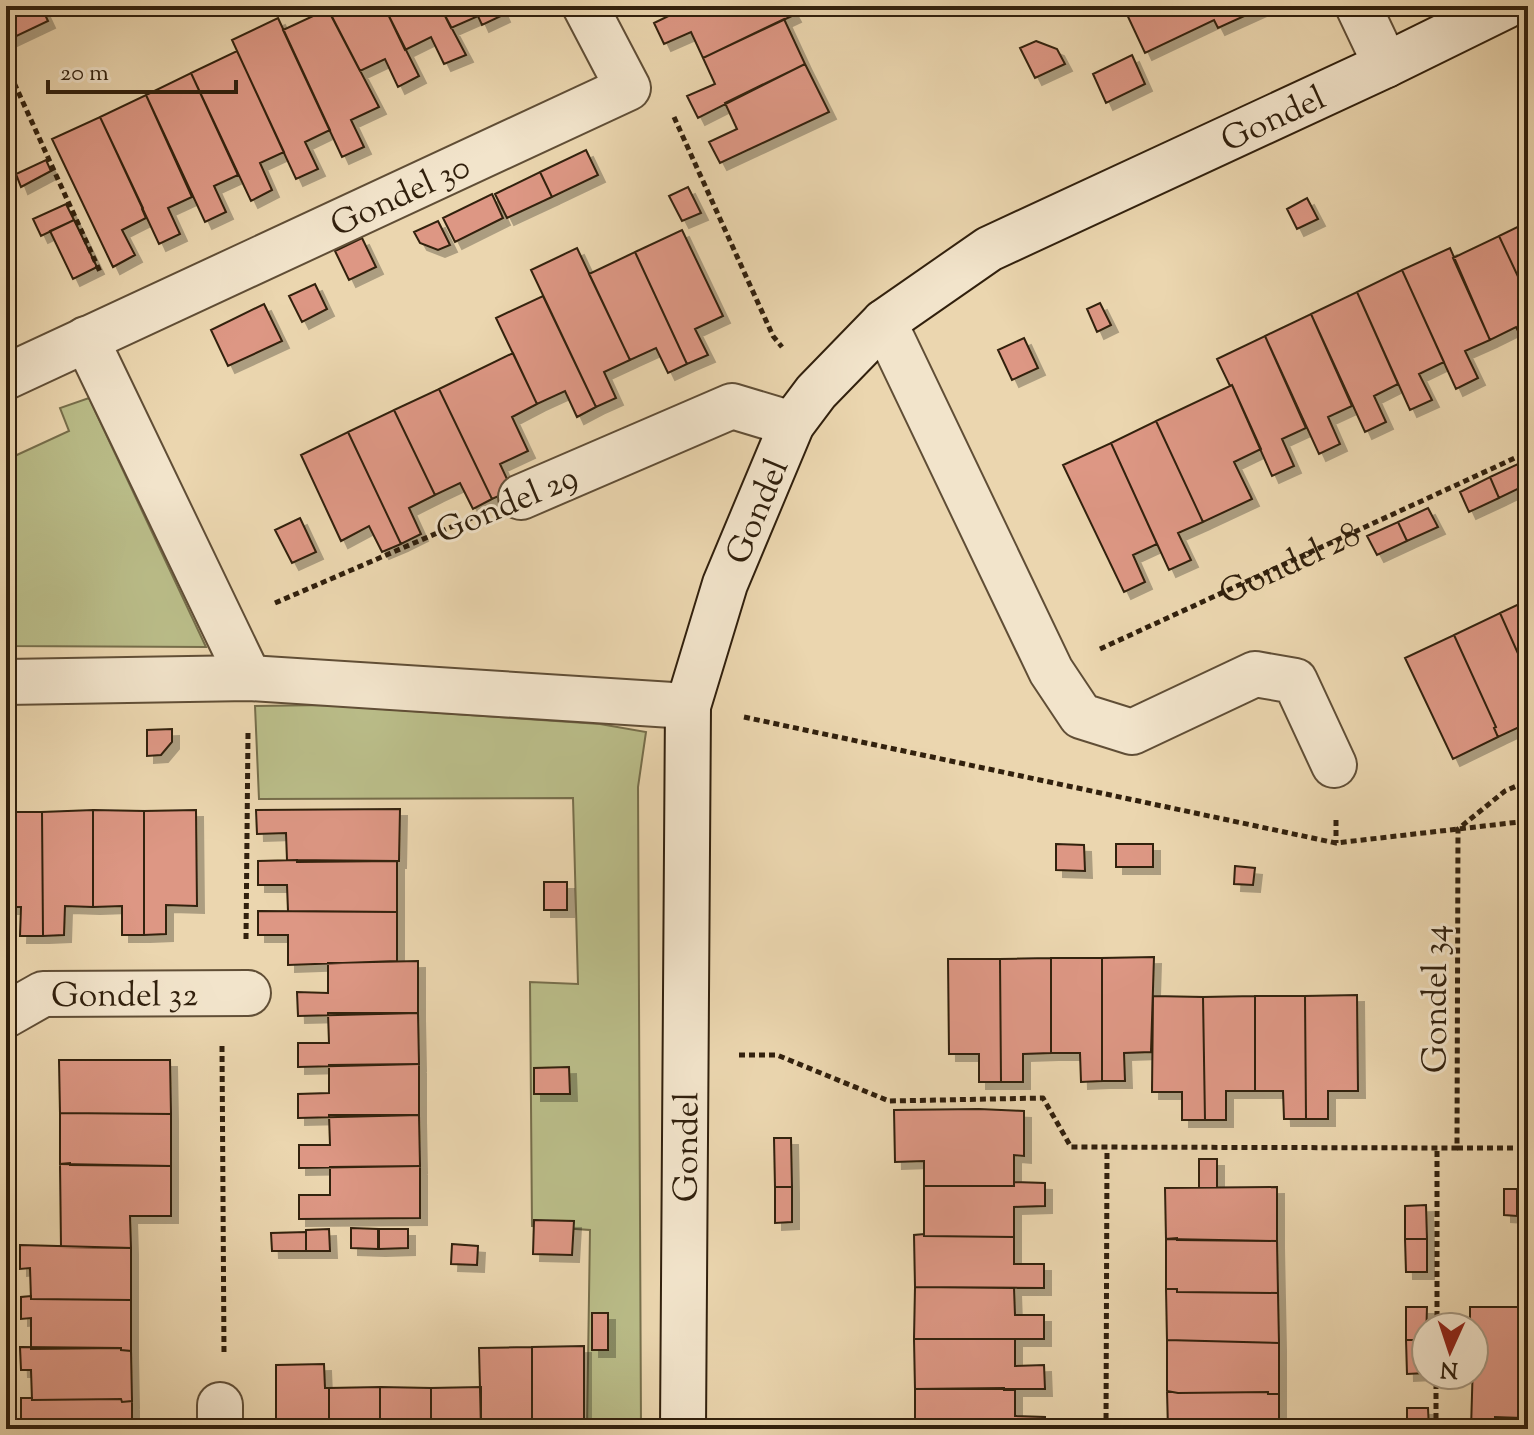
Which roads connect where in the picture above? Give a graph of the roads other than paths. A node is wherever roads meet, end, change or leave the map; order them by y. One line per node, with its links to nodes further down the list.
1 (585, 6): 6 (street, Gondel 30)
2 (1358, 6): 4 (street)
3 (1506, 6): 4 (street, Gondel)
4 (1386, 65): 5 (street, Gondel)
5 (884, 322): 8 (street, Gondel); 13 (street)
6 (105, 330): 7 (street, Gondel 30); 10 (street)
7 (6, 377)
8 (804, 408): 9 (street, Gondel 29); 12 (street, Gondel)
9 (521, 497)
10 (249, 678): 11 (street); 12 (street)
11 (6, 682)
12 (688, 706): 16 (street, Gondel)
13 (1334, 765)
14 (248, 993): 15 (street, Gondel 32)
15 (6, 1015)
16 (683, 1429)

